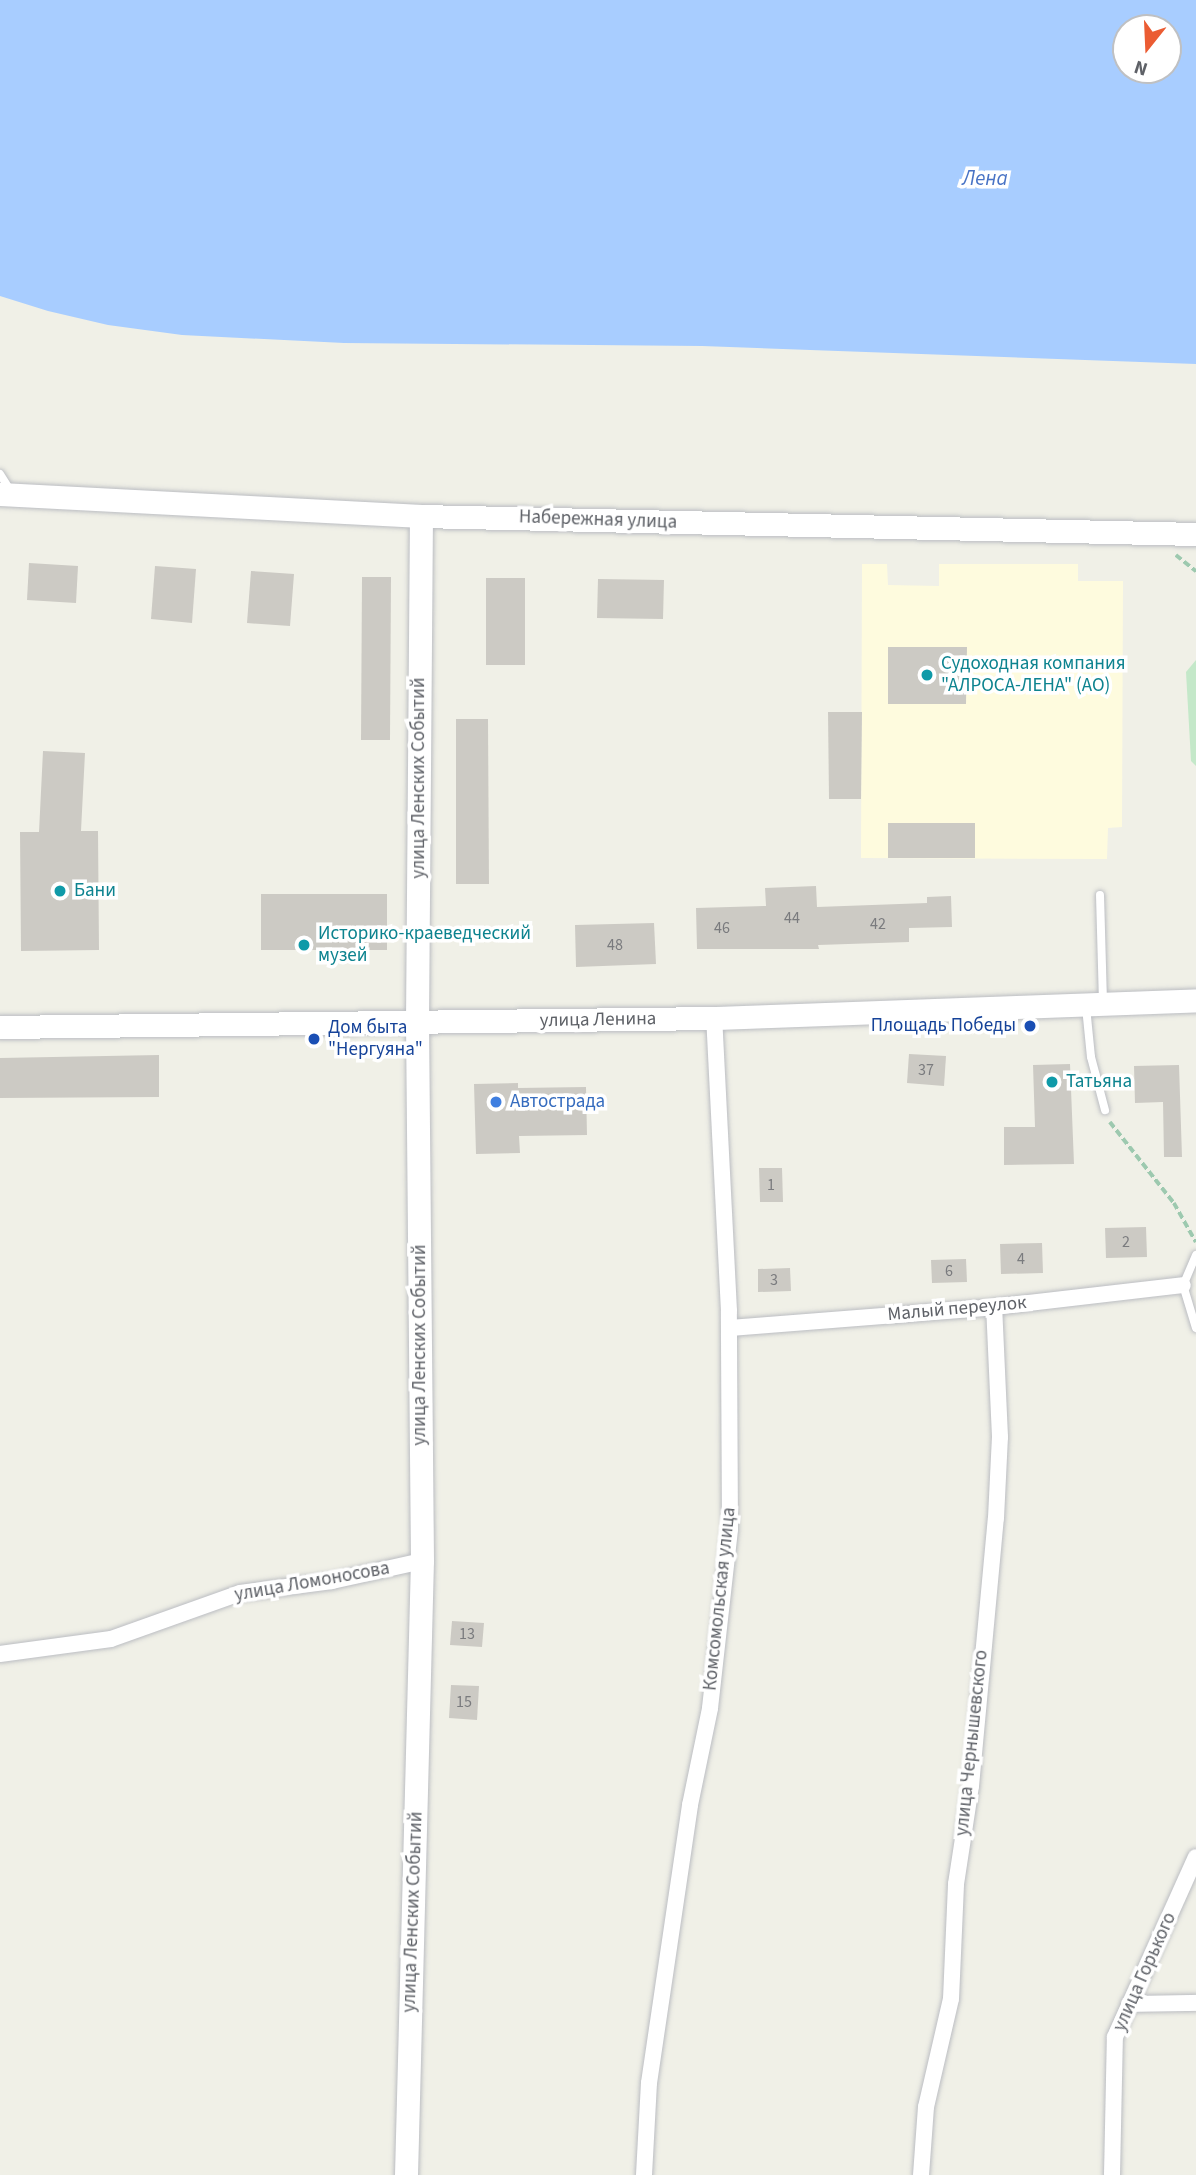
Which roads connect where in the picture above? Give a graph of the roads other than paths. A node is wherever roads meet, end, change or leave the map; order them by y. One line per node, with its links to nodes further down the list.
1 (0, 474): 2 (lane)
2 (7, 495): 3 (street, Набережная улица)
3 (421, 516): 4 (street, Набережная улица); 9 (street, улица Ленских Событий)
4 (1196, 534)
5 (1100, 895): 7 (lane)
6 (1196, 1000): 7 (street, улица Ленина)
7 (1094, 1004): 8 (street, улица Ленина); 11 (lane)
8 (715, 1018): 9 (street, улица Ленина); 15 (street, Комсомольская улица)
9 (417, 1023): 10 (street, улица Ленина); 17 (street, улица Ленских Событий)
10 (0, 1027)
11 (1105, 1110)
12 (1196, 1255): 13 (lane)
13 (1183, 1285): 14 (street, Малый переулок); 16 (lane)
14 (994, 1307): 15 (street, Малый переулок); 24 (street, улица Чернышевского)
15 (730, 1328): 23 (street, Комсомольская улица)
16 (1196, 1328)
17 (422, 1561): 18 (street, улица Ломоносова); 22 (street, улица Ленских Событий)
18 (0, 1654)
19 (1196, 1857): 21 (street, улица Горького)
20 (1196, 2003): 21 (street)
21 (1129, 2004): 25 (street, улица Горького)
22 (406, 2175)
23 (644, 2175)
24 (921, 2175)
25 (1112, 2175)

